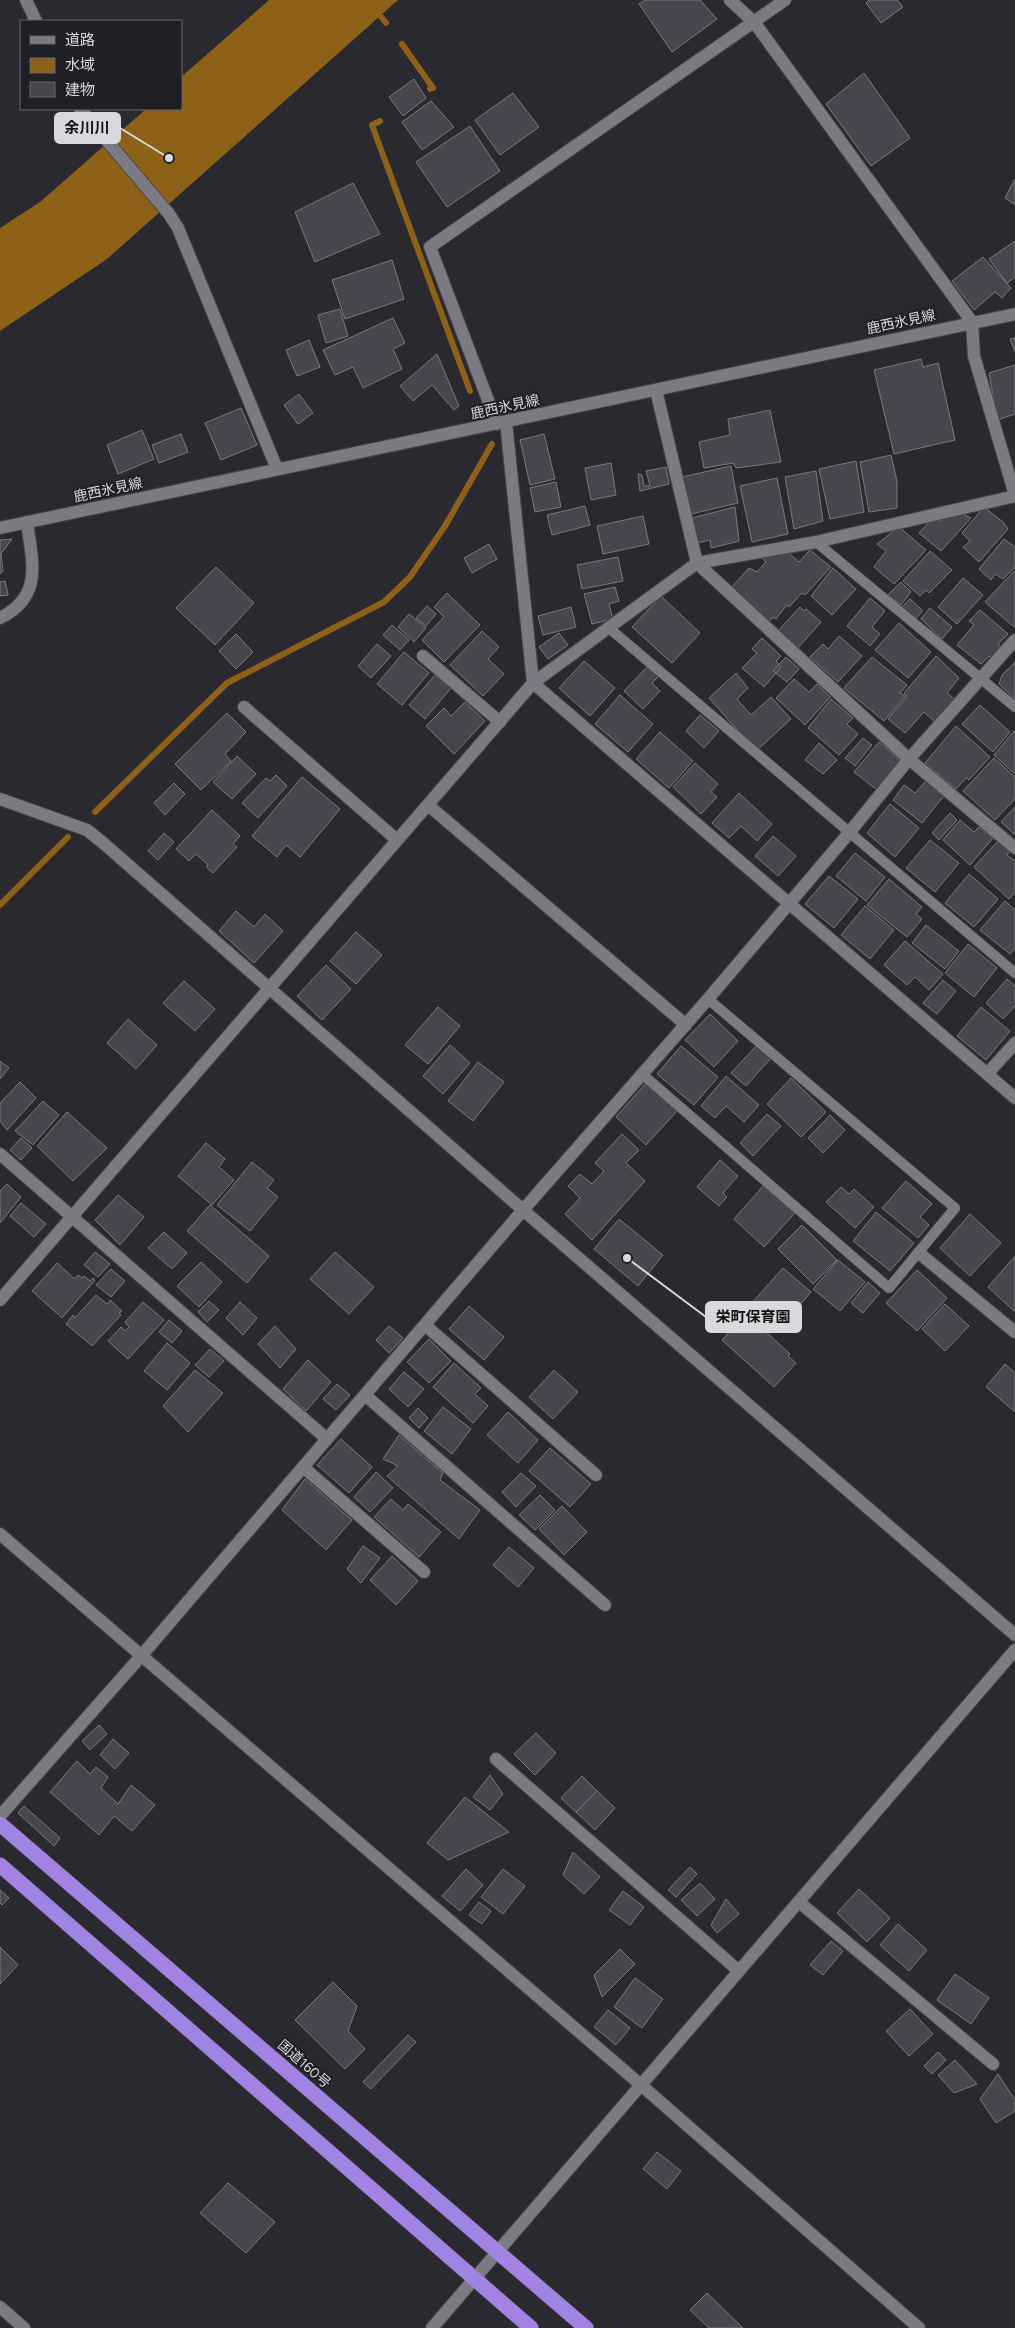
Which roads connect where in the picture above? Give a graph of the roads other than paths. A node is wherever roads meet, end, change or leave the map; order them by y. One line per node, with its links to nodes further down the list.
1 (26, 0): 4 (street)
2 (730, 0): 5 (street)
3 (785, 0): 5 (street)
4 (36, 20)
5 (754, 22): 8 (street); 10 (street)
6 (81, 110): 11 (street)
7 (1015, 314): 8 (street, 鹿西氷見線)
8 (972, 322): 9 (street, 鹿西氷見線); 12 (street)
9 (656, 390): 10 (street, 鹿西氷見線); 16 (street)
10 (501, 423): 11 (street, 鹿西氷見線); 22 (street)
11 (277, 469): 13 (street, 鹿西氷見線)
12 (1015, 496): 15 (street)
13 (27, 522): 14 (street, 鹿西氷見線); 17 (street)
14 (0, 528)
15 (816, 542): 16 (street); 21 (lane)
16 (697, 563): 18 (street); 26 (street)
17 (0, 618)
18 (609, 628): 22 (street); 29 (lane)
19 (1015, 640): 21 (street)
20 (423, 656): 25 (street)
21 (980, 677): 24 (lane); 26 (street)
22 (533, 683): 25 (street); 32 (street)
23 (244, 706): 30 (street)
24 (1015, 707)
25 (500, 722): 28 (street)
26 (909, 759): 29 (street); 31 (street)
27 (0, 799): 34 (street)
28 (428, 805): 30 (street); 36 (street)
29 (849, 833): 32 (street); 33 (lane)
30 (397, 840): 34 (street)
31 (1015, 848)
32 (788, 905): 35 (street); 39 (street)
33 (1015, 973)
34 (269, 986): 42 (street); 43 (street)
35 (708, 999): 36 (street); 44 (lane)
36 (686, 1025): 38 (street)
37 (1015, 1044): 39 (street)
38 (642, 1074): 42 (street); 44 (lane)
39 (987, 1074): 40 (street)
40 (1015, 1098)
41 (0, 1154): 43 (street)
42 (523, 1210): 46 (street); 55 (street)
43 (71, 1216): 45 (street); 49 (street)
44 (919, 1253): 47 (street)
45 (0, 1300)
46 (425, 1325): 48 (street); 51 (street)
47 (1015, 1332)
48 (365, 1395): 49 (street); 54 (street)
49 (327, 1439): 50 (street)
50 (303, 1468): 53 (street); 57 (street)
51 (596, 1475)
52 (0, 1534): 57 (street)
53 (424, 1572)
54 (605, 1606)
55 (1015, 1635)
56 (1015, 1650): 62 (street)
57 (142, 1655): 59 (street); 65 (street)
58 (496, 1759): 63 (street)
59 (0, 1816)
60 (0, 1824): 66 (highway, 国道160号)
61 (0, 1865): 67 (highway)
62 (799, 1902): 63 (street); 64 (street)
63 (739, 1971): 65 (street)
64 (993, 2064)
65 (641, 2085): 66 (street); 73 (street)
66 (498, 2252): 67 (street); 72 (highway, 国道160号)
67 (475, 2279): 70 (street); 71 (highway)
68 (0, 2307): 69 (street)
69 (24, 2328)
70 (432, 2328)
71 (531, 2328)
72 (586, 2328)
73 (920, 2328)

